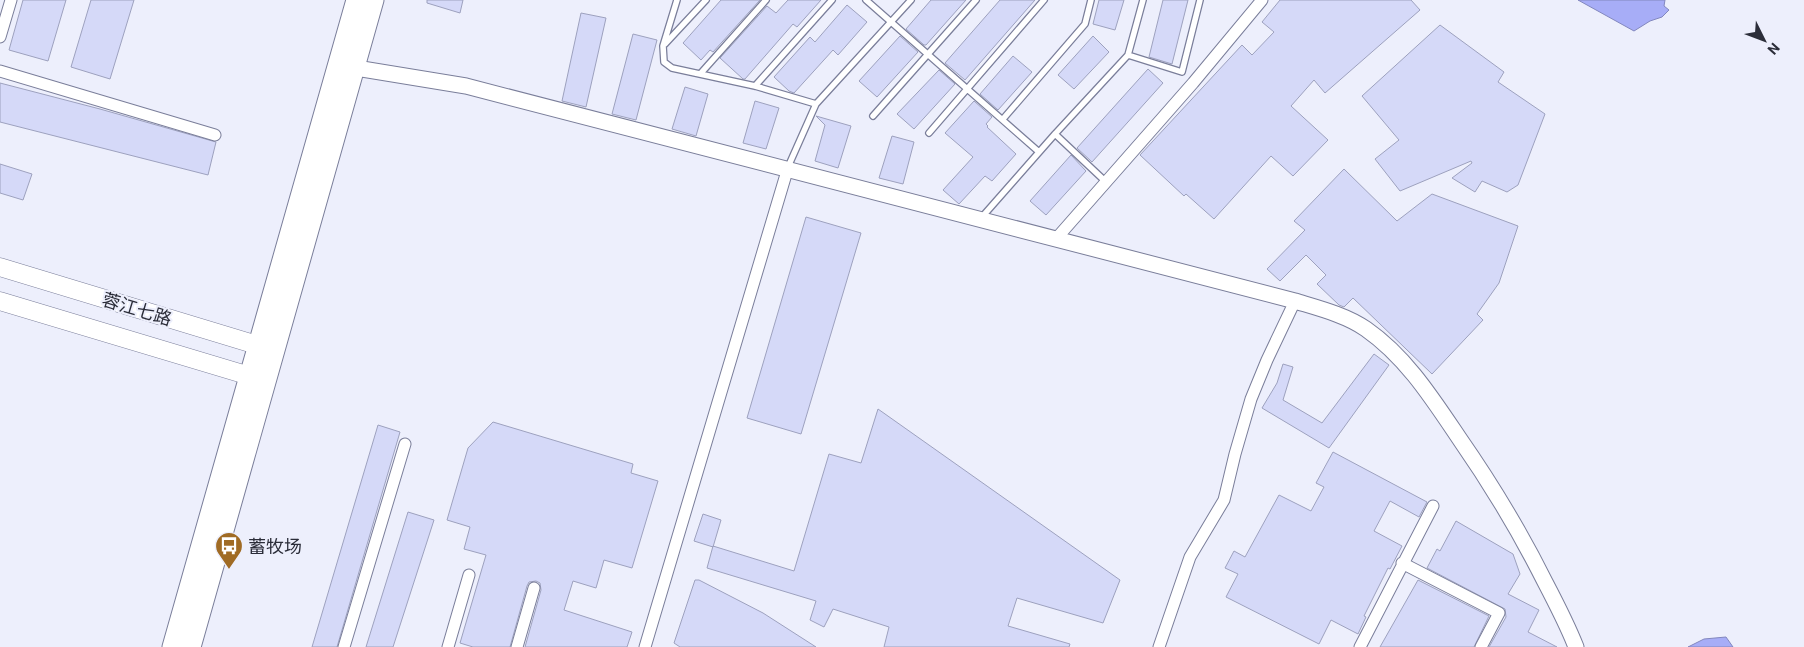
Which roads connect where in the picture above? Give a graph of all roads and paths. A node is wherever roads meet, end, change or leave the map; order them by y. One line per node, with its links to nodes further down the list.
1 (11, 0): 17 (street)
2 (356, 0): 40 (highway)
3 (374, 0): 21 (highway)
4 (677, 0): 18 (lane)
5 (706, 0): 18 (lane)
6 (766, 0): 23 (lane)
7 (832, 0): 24 (lane)
8 (866, 0): 16 (lane)
9 (911, 0): 16 (lane)
10 (976, 0): 19 (lane)
11 (1044, 0): 25 (lane)
12 (1091, 0): 28 (lane)
13 (1143, 0): 20 (lane)
14 (1200, 0): 20 (lane)
15 (1262, 0): 34 (street)
16 (892, 22): 19 (lane); 26 (lane)
17 (0, 37)
18 (663, 46): 23 (lane)
19 (928, 54): 25 (lane); 27 (lane)
20 (1128, 55): 30 (lane)
21 (356, 68): 33 (main road); 40 (highway)
22 (0, 71): 31 (street)
23 (701, 73): 24 (lane)
24 (756, 86): 26 (lane)
25 (967, 88): 28 (lane); 29 (lane)
26 (816, 104): 33 (lane)
27 (872, 116)
28 (1003, 119): 32 (lane)
29 (928, 134)
30 (1055, 134): 32 (lane); 34 (lane)
31 (215, 135)
32 (1040, 152): 35 (lane)
33 (786, 171): 35 (main road); 52 (street)
34 (1105, 181): 36 (street)
35 (981, 219): 36 (main road)
36 (1055, 240): 39 (main road)
37 (0, 267): 40 (main road, 蓉江七路)
38 (0, 301): 41 (main road, 蓉江七路)
39 (1295, 301): 53 (street); 56 (main road)
40 (266, 348): 41 (highway)
41 (258, 379): 47 (highway); 48 (highway)
42 (405, 444): 49 (street)
43 (1433, 506): 44 (street)
44 (1402, 563): 54 (street); 55 (street)
45 (468, 575): 50 (street)
46 (534, 588): 51 (street)
47 (172, 647)
48 (191, 647)
49 (344, 647)
50 (448, 647)
51 (517, 647)
52 (645, 647)
53 (1159, 647)
54 (1360, 647)
55 (1481, 647)
56 (1576, 647)

